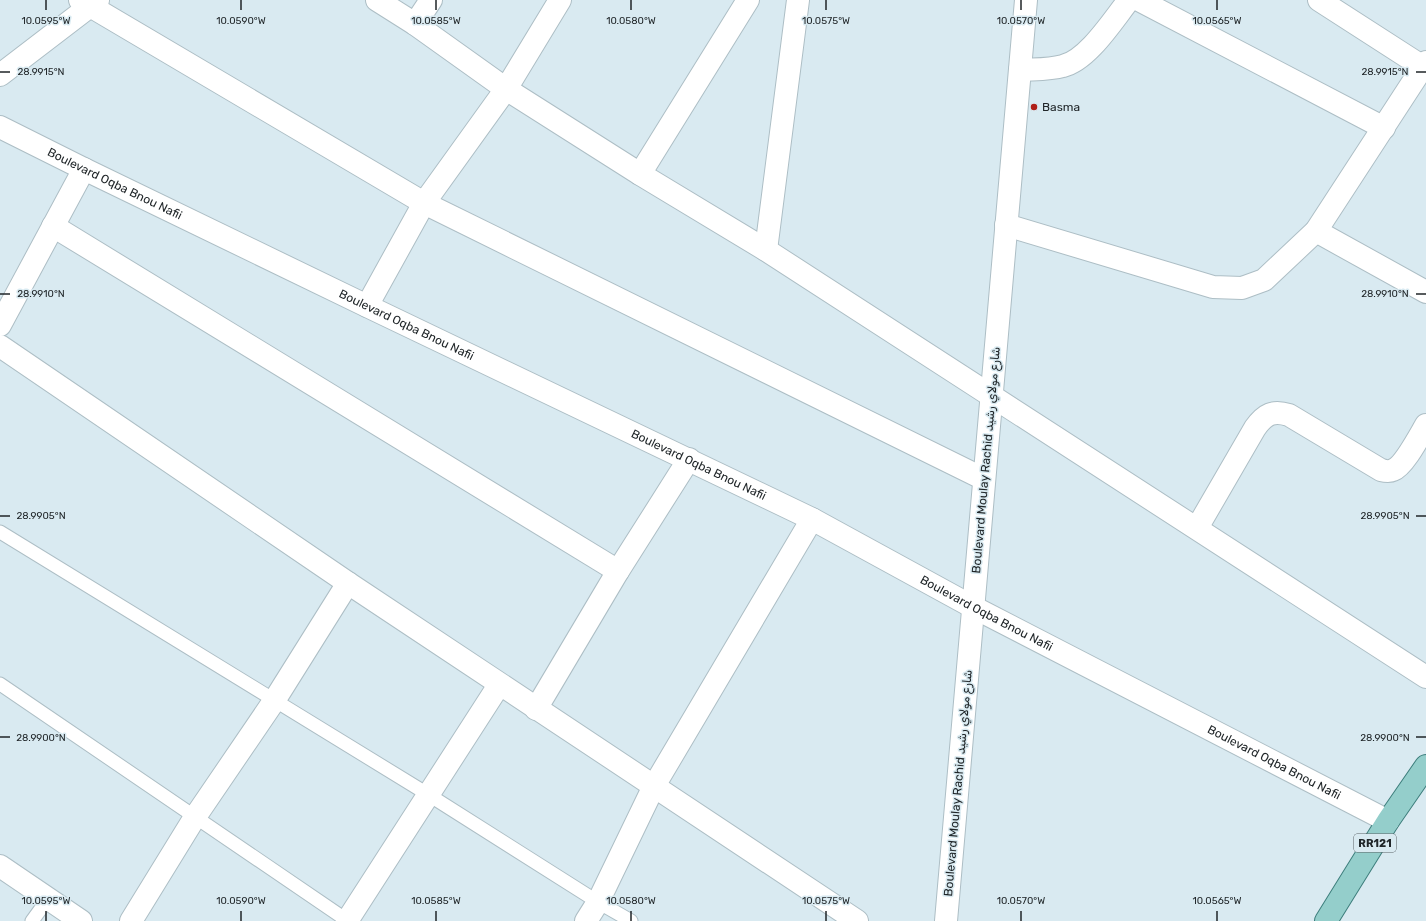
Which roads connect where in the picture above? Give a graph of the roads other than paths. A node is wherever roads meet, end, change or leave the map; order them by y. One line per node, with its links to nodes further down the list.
1 (376, 0): 11 (street)
2 (431, 0): 11 (street)
3 (560, 0): 15 (street)
4 (748, 0): 19 (street)
5 (798, 0): 24 (street)
6 (1026, 0): 13 (street, Boulevard Moulay Rachid شارع مولاي رشيد)
7 (1129, 0): 13 (street)
8 (1139, 0): 17 (street)
9 (1319, 0): 12 (street)
10 (89, 2): 14 (street); 20 (street)
11 (415, 24): 15 (street)
12 (1424, 64): 17 (street)
13 (1020, 70): 21 (street, Boulevard Moulay Rachid شارع مولاي رشيد)
14 (0, 75)
15 (506, 89): 19 (street); 20 (street)
16 (0, 127): 18 (street, Boulevard Oqba Bnou Nafii)
17 (1384, 128): 23 (street)
18 (84, 169): 22 (street); 26 (street, Boulevard Oqba Bnou Nafii)
19 (640, 174): 24 (street)
20 (424, 203): 26 (street); 32 (street)
21 (1006, 225): 23 (street); 29 (street, Boulevard Moulay Rachid شارع مولاي رشيد)
22 (52, 226): 27 (street); 36 (street)
23 (1316, 232): 25 (street)
24 (766, 250): 29 (street)
25 (1426, 292)
26 (367, 306): 31 (street, Boulevard Oqba Bnou Nafii)
27 (0, 325)
28 (0, 346): 37 (street)
29 (991, 395): 32 (street, Boulevard Moulay Rachid شارع مولاي رشيد); 34 (street)
30 (1426, 425): 34 (street)
31 (689, 459): 33 (street, Boulevard Oqba Bnou Nafii); 36 (street)
32 (984, 479): 38 (street, Boulevard Moulay Rachid شارع مولاي رشيد)
33 (812, 519): 38 (street, Boulevard Oqba Bnou Nafii); 45 (street)
34 (1197, 528): 39 (street)
35 (0, 532): 42 (lane)
36 (618, 571): 43 (street)
37 (348, 584): 41 (street); 42 (street)
38 (973, 607): 48 (street, Boulevard Oqba Bnou Nafii); 59 (street, Boulevard Moulay Rachid شارع مولاي رشيد)
39 (1426, 676)
40 (0, 684): 47 (lane)
41 (499, 685): 43 (street); 46 (street)
42 (274, 701): 46 (lane); 47 (street)
43 (536, 709): 45 (street)
44 (1426, 766): 48 (main road, RR121)
45 (654, 786): 51 (street); 58 (street)
46 (429, 795): 51 (lane); 55 (street)
47 (195, 817): 54 (street); 55 (lane)
48 (1388, 821): 60 (main road, RR121)
49 (0, 866): 50 (street)
50 (48, 899): 52 (lane); 53 (street)
51 (598, 902): 56 (street); 57 (lane)
52 (32, 921)
53 (81, 921)
54 (131, 921)
55 (348, 921)
56 (586, 921)
57 (631, 921)
58 (857, 921)
59 (946, 921)
60 (1326, 921)

